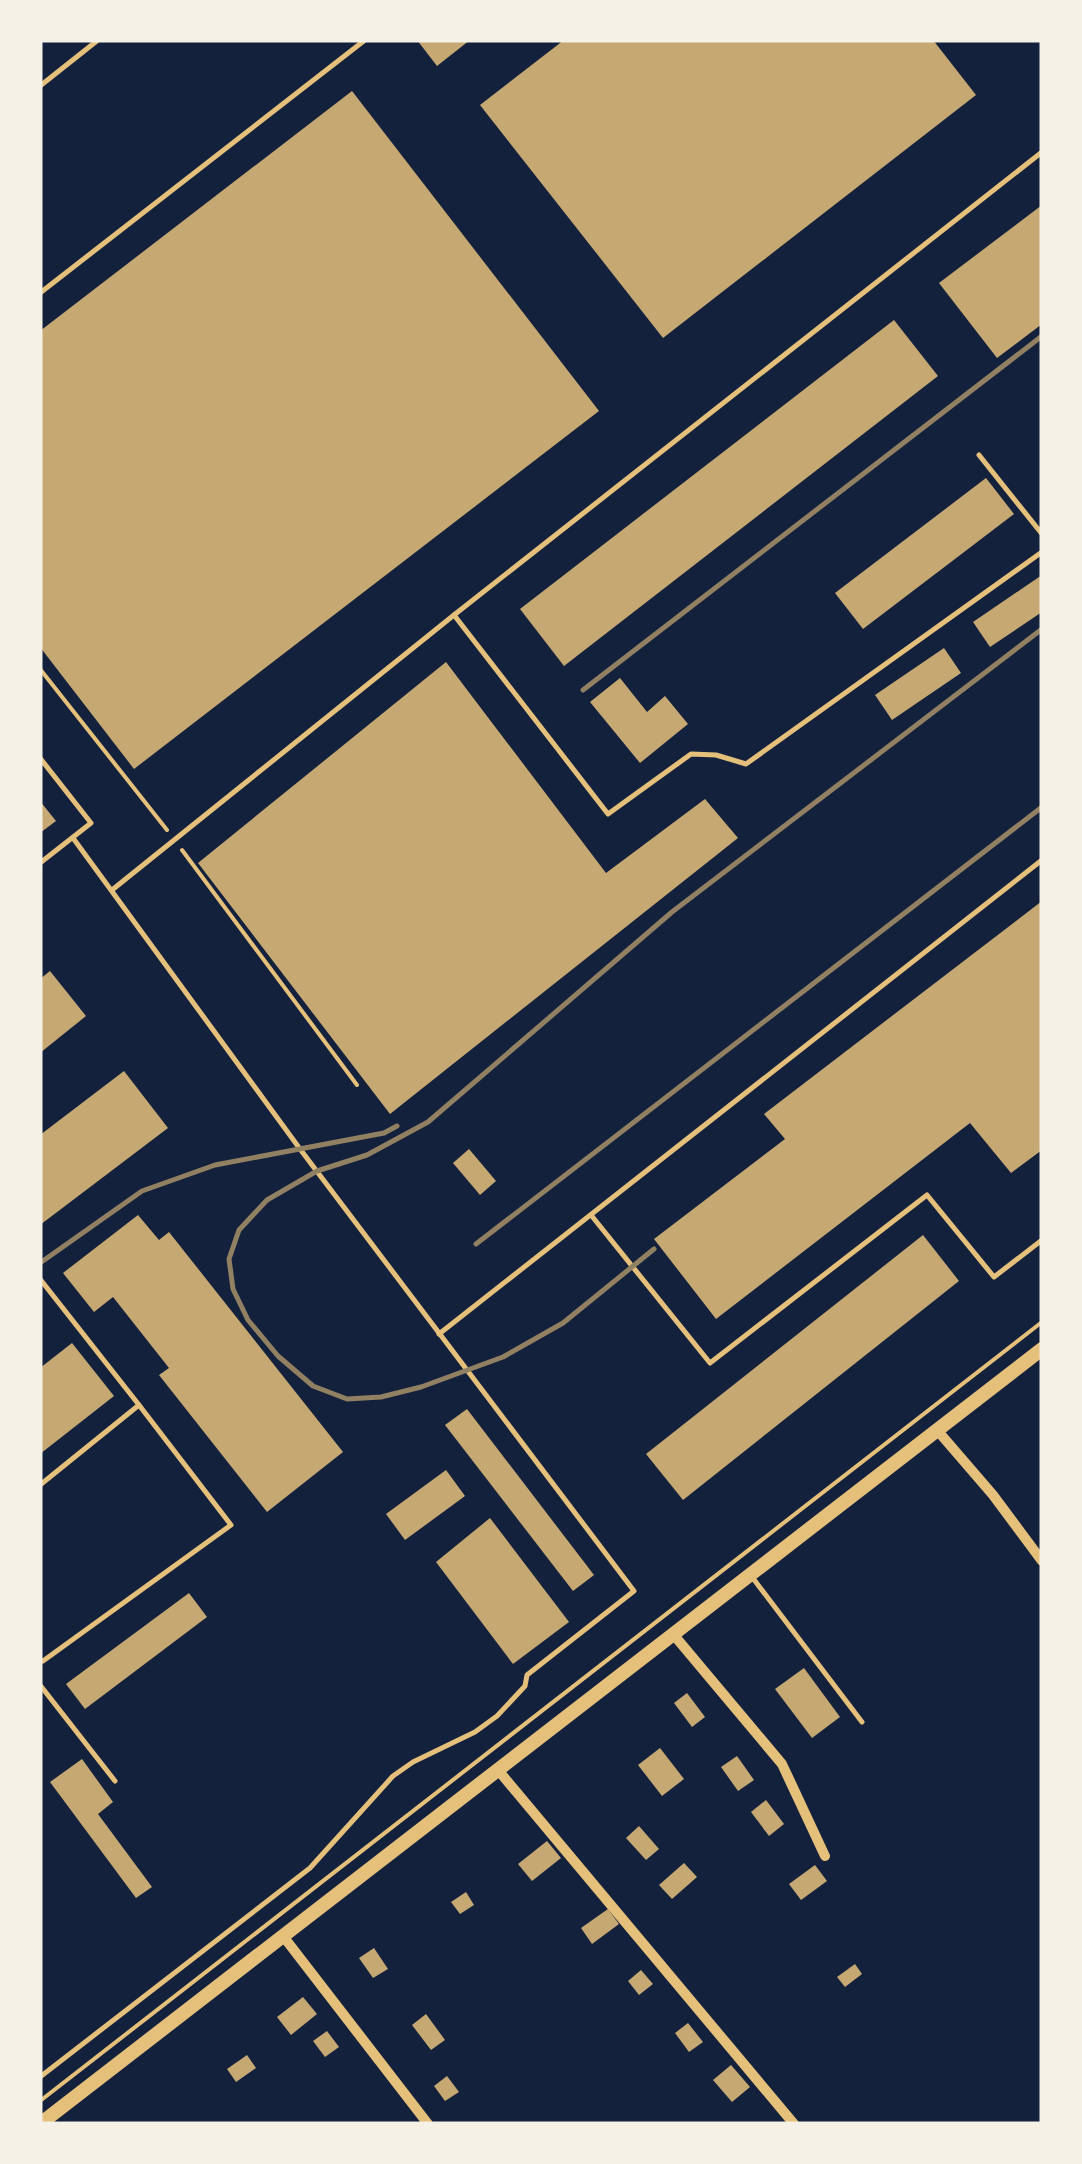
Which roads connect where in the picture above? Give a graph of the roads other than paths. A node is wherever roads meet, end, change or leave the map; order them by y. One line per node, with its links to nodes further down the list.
1 (98, 40): 3 (lane)
2 (365, 40): 5 (lane)
3 (40, 86)
4 (1042, 152): 9 (lane)
5 (40, 293)
6 (979, 454): 7 (lane)
7 (1042, 534)
8 (1042, 552): 9 (lane)
9 (454, 615): 14 (lane)
10 (40, 758): 11 (lane)
11 (73, 838): 13 (lane); 14 (lane)
12 (1042, 860): 15 (lane)
13 (40, 863)
14 (112, 890): 18 (lane)
15 (591, 1215): 16 (lane); 18 (lane)
16 (1042, 1240)
17 (40, 1280): 20 (lane)
18 (439, 1334): 33 (lane)
19 (1042, 1348): 21 (main road)
20 (140, 1405): 22 (lane); 26 (lane)
21 (937, 1430): 23 (street); 24 (main road)
22 (40, 1485)
23 (1042, 1561)
24 (750, 1574): 25 (main road); 28 (lane)
25 (673, 1634): 29 (main road); 31 (street)
26 (41, 1661)
27 (40, 1684): 30 (lane)
28 (862, 1722)
29 (498, 1770): 32 (main road); 36 (street)
30 (115, 1781)
31 (826, 1856)
32 (283, 1936): 34 (main road); 35 (street)
33 (40, 2076)
34 (49, 2121)
35 (428, 2124)
36 (794, 2124)

